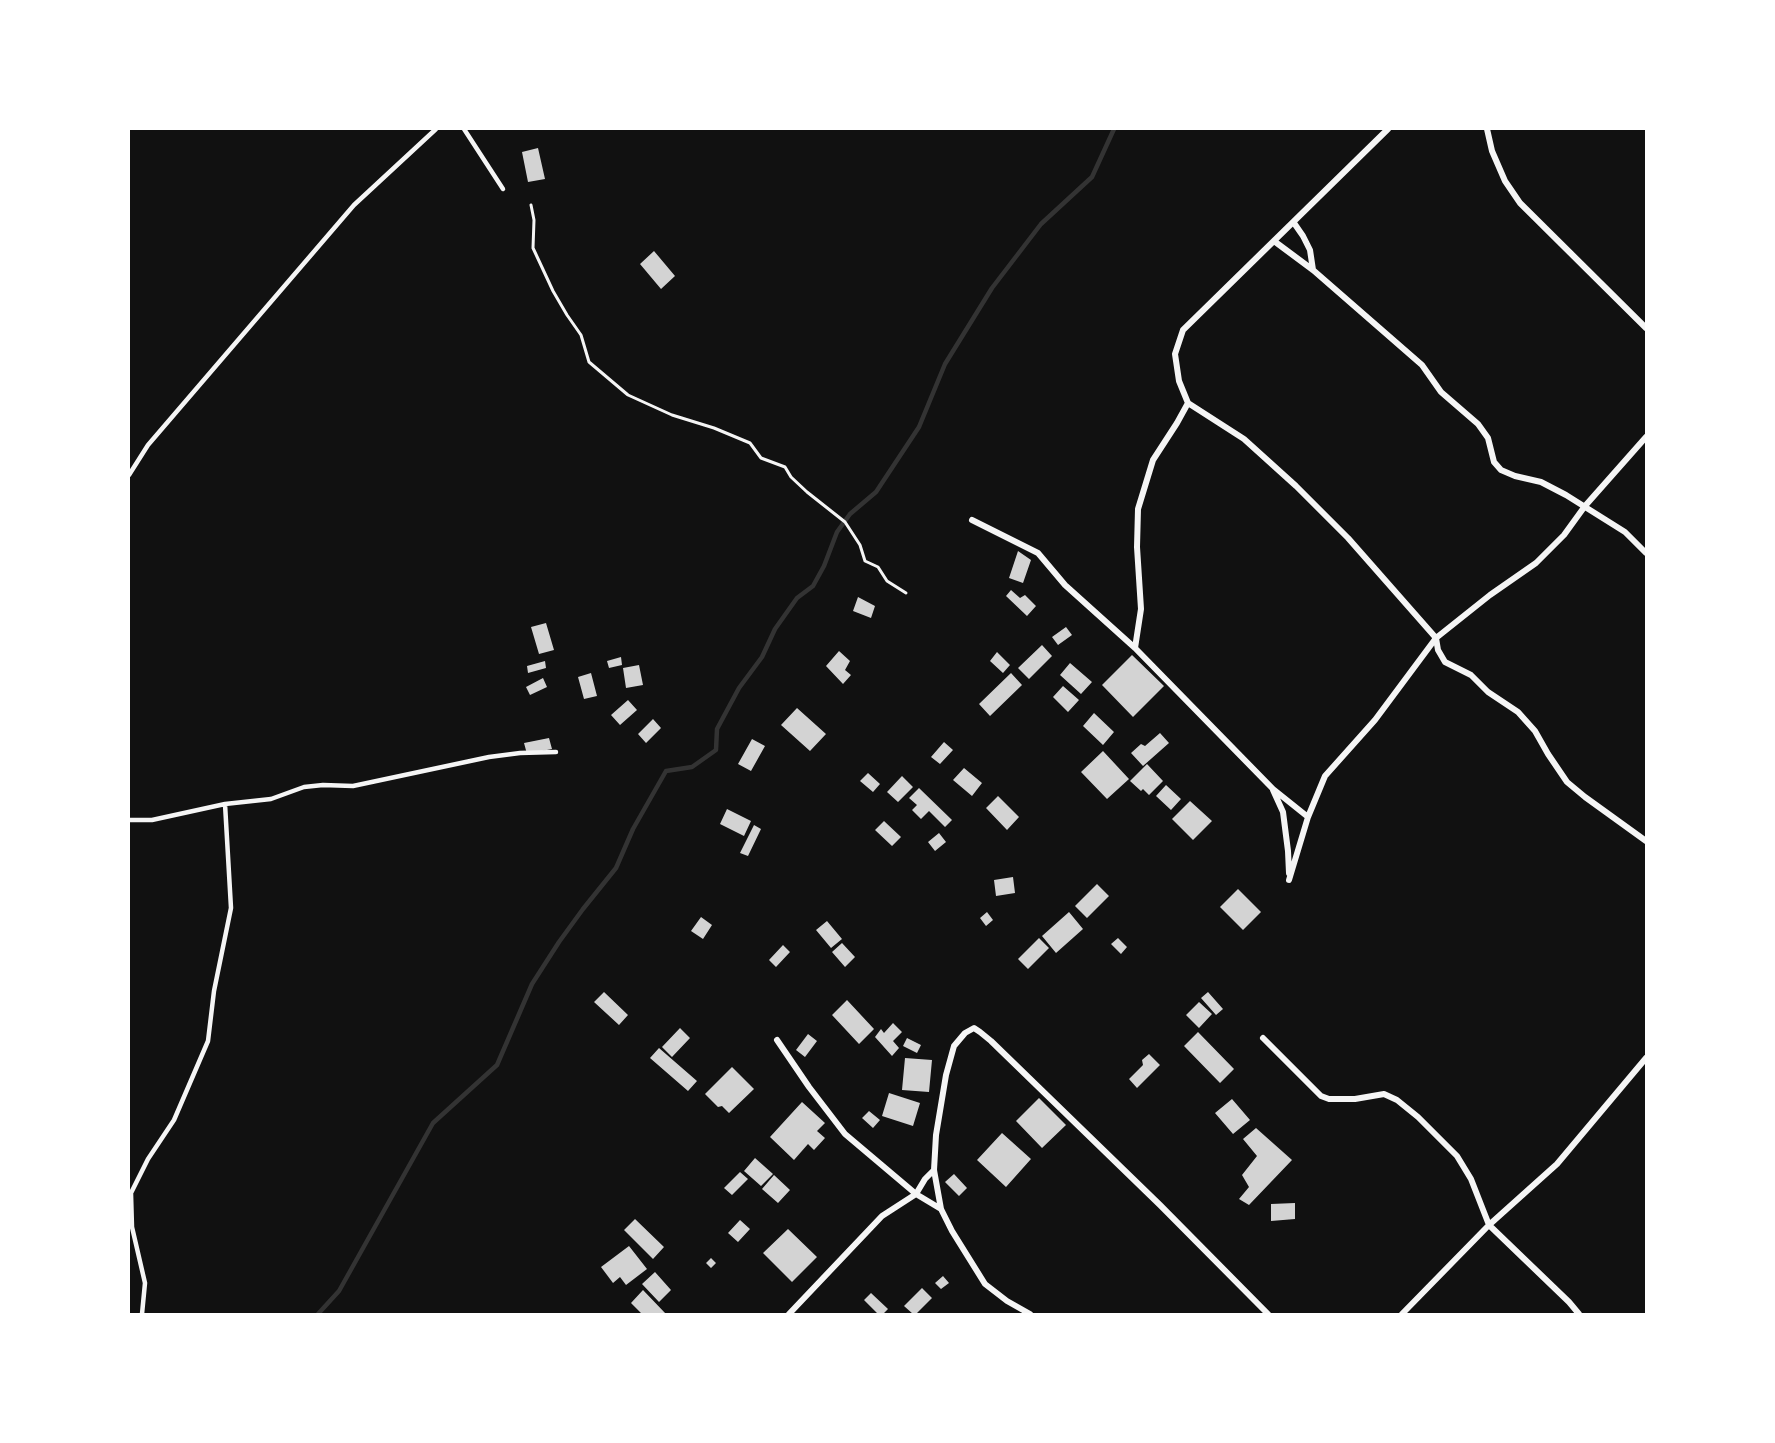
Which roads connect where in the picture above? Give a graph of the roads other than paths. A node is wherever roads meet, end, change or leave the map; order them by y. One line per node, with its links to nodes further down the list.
1 (436, 129): 12 (lane)
2 (464, 129): 5 (lane)
3 (1388, 129): 6 (street)
4 (1487, 129): 9 (street)
5 (503, 189)
6 (1294, 223): 7 (street); 8 (street)
7 (1274, 241): 8 (street); 10 (street)
8 (1312, 270): 13 (street)
9 (1646, 328)
10 (1188, 403): 16 (street); 17 (street)
11 (1646, 437): 13 (street)
12 (129, 475)
13 (1585, 507): 15 (street); 16 (street)
14 (972, 520): 17 (street)
15 (1646, 553)
16 (1436, 639): 21 (street); 23 (street)
17 (1135, 648): 19 (street)
18 (556, 752): 20 (lane)
19 (1273, 789): 21 (street); 21 (street)
20 (225, 804): 22 (lane); 31 (lane)
21 (1308, 817)
22 (129, 820)
23 (1646, 841)
24 (1263, 1038): 30 (street)
25 (777, 1040): 28 (street)
26 (1646, 1058): 30 (street)
27 (934, 1170): 28 (street); 29 (street); 34 (street)
28 (916, 1194): 29 (street); 32 (street)
29 (941, 1209): 33 (street)
30 (1489, 1225): 35 (street); 36 (street)
31 (142, 1314)
32 (789, 1314)
33 (1030, 1314)
34 (1268, 1314)
35 (1402, 1314)
36 (1579, 1314)

